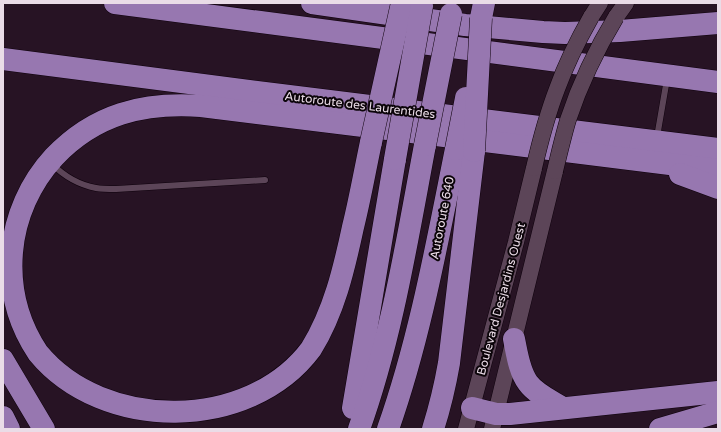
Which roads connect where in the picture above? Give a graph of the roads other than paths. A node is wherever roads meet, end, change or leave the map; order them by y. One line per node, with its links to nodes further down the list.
1 (114, 3): 11 (highway)
2 (312, 3): 9 (highway)
3 (402, 3): 18 (highway, bridge)
4 (423, 3): 32 (highway, bridge)
5 (600, 3): 28 (street, Boulevard Desjardins Ouest, bridge)
6 (626, 3): 22 (street, Boulevard Desjardins Ouest, bridge)
7 (452, 9): 33 (highway, bridge)
8 (482, 11): 15 (highway, bridge)
9 (718, 23)
10 (718, 36): 11 (highway)
11 (507, 54): 13 (highway)
12 (3, 59): 17 (highway, Autoroute des Laurentides)
13 (667, 76): 14 (highway); 17 (lane)
14 (718, 82)
15 (465, 150): 34 (highway, Autoroute 640); 35 (highway)
16 (718, 150): 17 (highway, Autoroute des Laurentides)
17 (653, 152): 18 (highway); 19 (highway); 21 (highway)
18 (50, 162): 20 (lane)
19 (718, 170)
20 (265, 180)
21 (718, 188)
22 (514, 339): 25 (highway); 29 (street, Boulevard Desjardins Ouest)
23 (3, 360): 31 (highway)
24 (718, 392): 25 (highway)
25 (563, 408): 29 (highway)
26 (718, 412): 36 (highway)
27 (3, 417): 30 (highway)
28 (468, 420): 29 (highway)
29 (493, 425)
30 (9, 429)
31 (44, 429)
32 (350, 429)
33 (358, 429)
34 (388, 429)
35 (432, 429)
36 (660, 429)

